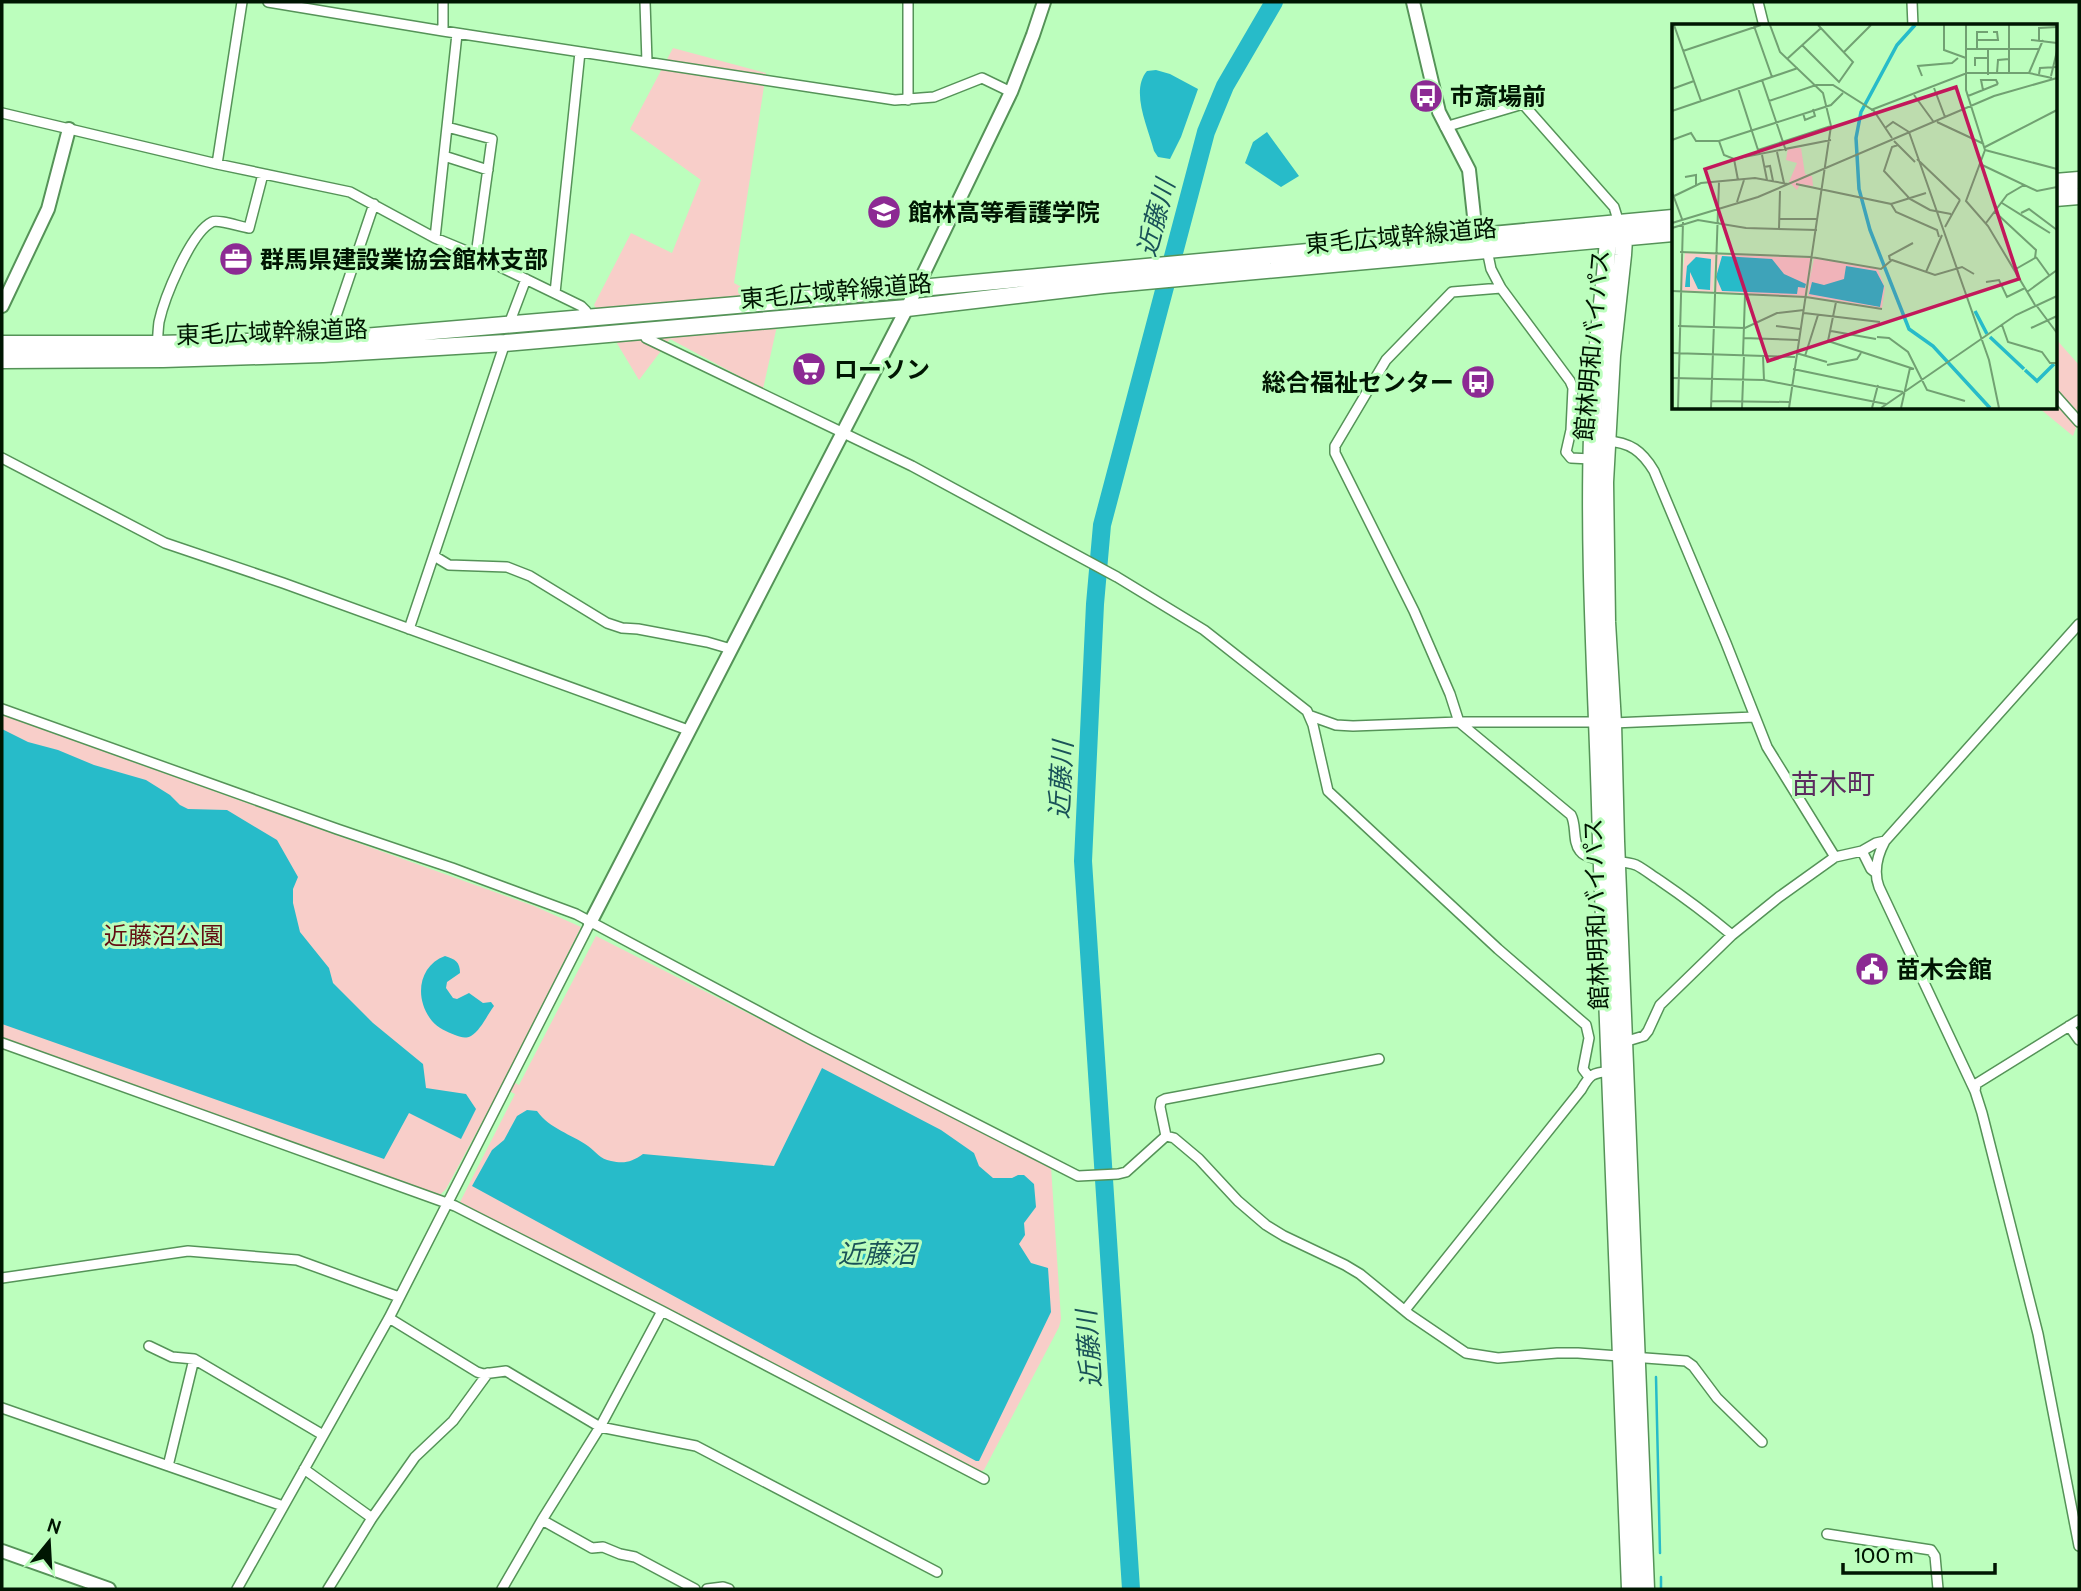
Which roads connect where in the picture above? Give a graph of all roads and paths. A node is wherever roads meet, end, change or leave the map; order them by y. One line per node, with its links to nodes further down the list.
1 (242, 2): 23 (street)
2 (268, 2): 12 (street)
3 (443, 2): 12 (street)
4 (645, 2): 15 (street)
5 (908, 2): 17 (street)
6 (1044, 2): 16 (street)
7 (1413, 2): 20 (street)
8 (1758, 2): 10 (street)
9 (1913, 2): 11 (street)
10 (1764, 24)
11 (1913, 24)
12 (443, 32): 13 (street)
13 (457, 34): 14 (street); 19 (street)
14 (580, 52): 15 (street); 43 (street)
15 (647, 62): 17 (street)
16 (1011, 92): 17 (street); 41 (street)
17 (908, 100)
18 (2, 113): 21 (street)
19 (447, 127): 22 (street); 24 (street)
20 (1446, 127): 33 (street); 34 (street)
21 (69, 129): 23 (street); 44 (street)
22 (444, 156): 24 (street); 35 (street)
23 (218, 164): 25 (street)
24 (488, 170): 37 (street)
25 (263, 174): 30 (street); 52 (street)
26 (2079, 180): 27 (highway)
27 (2056, 182)
28 (2079, 196): 29 (highway)
29 (2056, 198)
30 (374, 204): 35 (street); 49 (street)
31 (1672, 218): 33 (highway, 東毛広域幹線道路)
32 (1672, 233): 33 (highway, 東毛広域幹線道路)
33 (1617, 234): 34 (highway, 東毛広域幹線道路); 36 (highway, 東毛広域幹線道路); 57 (highway, 館林明和バイパス); 59 (highway, 館林明和バイパス)
34 (1476, 235): 38 (highway, 東毛広域幹線道路)
35 (435, 238): 37 (street)
36 (1487, 250): 38 (highway, 東毛広域幹線道路); 42 (street)
37 (476, 255): 40 (street)
38 (1186, 270): 39 (highway, 東毛広域幹線道路)
39 (1149, 274): 41 (highway, 東毛広域幹線道路); 45 (highway, 東毛広域幹線道路)
40 (526, 279): 43 (street); 47 (street)
41 (916, 288): 45 (street); 46 (highway, 東毛広域幹線道路)
42 (1502, 288): 59 (street); 67 (street)
43 (555, 293): 46 (street)
44 (2, 306)
45 (907, 308): 48 (highway, 東毛広域幹線道路); 56 (street)
46 (589, 318): 47 (highway, 東毛広域幹線道路)
47 (509, 324): 49 (highway, 東毛広域幹線道路)
48 (642, 330): 50 (highway, 東毛広域幹線道路); 56 (street)
49 (328, 340): 52 (highway, 東毛広域幹線道路)
50 (505, 343): 53 (highway, 東毛広域幹線道路); 60 (street)
51 (2, 344): 52 (highway, 東毛広域幹線道路)
52 (157, 344)
53 (2, 360)
54 (2056, 397): 55 (street)
55 (2079, 422)
56 (843, 434): 63 (street); 65 (street)
57 (1606, 441): 66 (street); 68 (highway, 館林明和バイパス)
58 (2, 457): 61 (street)
59 (1591, 459): 68 (highway, 館林明和バイパス)
60 (434, 556): 61 (street); 63 (street)
61 (410, 629): 69 (street)
62 (2077, 629): 70 (street)
63 (731, 649): 69 (street)
64 (2, 709): 75 (street)
65 (1311, 716): 67 (street); 84 (street)
66 (1754, 718): 68 (street); 72 (street)
67 (1459, 722): 68 (street); 73 (street)
68 (1606, 723): 73 (highway, 館林明和バイパス)
69 (688, 730): 75 (street)
70 (1885, 841): 71 (street); 74 (street)
71 (1862, 850): 72 (street); 74 (street)
72 (1835, 857): 76 (street)
73 (1610, 860): 76 (street); 80 (highway, 館林明和バイパス); 83 (highway, 館林明和バイパス)
74 (1875, 873): 85 (street)
75 (590, 923): 86 (street); 87 (street)
76 (1732, 935): 80 (street)
77 (2079, 1020): 78 (street)
78 (2069, 1027): 79 (street); 85 (street)
79 (2079, 1040)
80 (1624, 1042): 94 (highway, 館林明和バイパス)
81 (2, 1043): 87 (street)
82 (1378, 1059): 86 (street)
83 (1611, 1071): 84 (street); 94 (highway, 館林明和バイパス)
84 (1589, 1077): 90 (street)
85 (1975, 1091): 105 (street)
86 (1166, 1136): 90 (street)
87 (447, 1202): 89 (street); 91 (street)
88 (2, 1278): 89 (street)
89 (399, 1297): 92 (street)
90 (1405, 1310): 94 (street)
91 (662, 1311): 98 (street); 103 (street)
92 (389, 1318): 96 (street); 99 (street)
93 (149, 1346): 95 (street)
94 (1628, 1356): 100 (street); 119 (highway, 館林明和バイパス); 120 (highway, 館林明和バイパス)
95 (194, 1359): 99 (street); 101 (street)
96 (488, 1373): 98 (street); 106 (street)
97 (2, 1408): 101 (street)
98 (600, 1427): 107 (street); 111 (street)
99 (323, 1435): 102 (street)
100 (1762, 1442)
101 (168, 1466): 104 (street)
102 (304, 1469): 104 (street); 106 (street)
103 (984, 1479)
104 (283, 1506): 113 (street)
105 (2075, 1506): 109 (street)
106 (372, 1518): 114 (street)
107 (542, 1520): 115 (street); 116 (street)
108 (1827, 1534): 121 (street)
109 (2079, 1546)
110 (2, 1551): 112 (street)
111 (937, 1572)
112 (108, 1589)
113 (237, 1589)
114 (328, 1589)
115 (502, 1589)
116 (695, 1589)
117 (707, 1589): 118 (street)
118 (729, 1589)
119 (1630, 1589)
120 (1646, 1589)
121 (1938, 1589)

